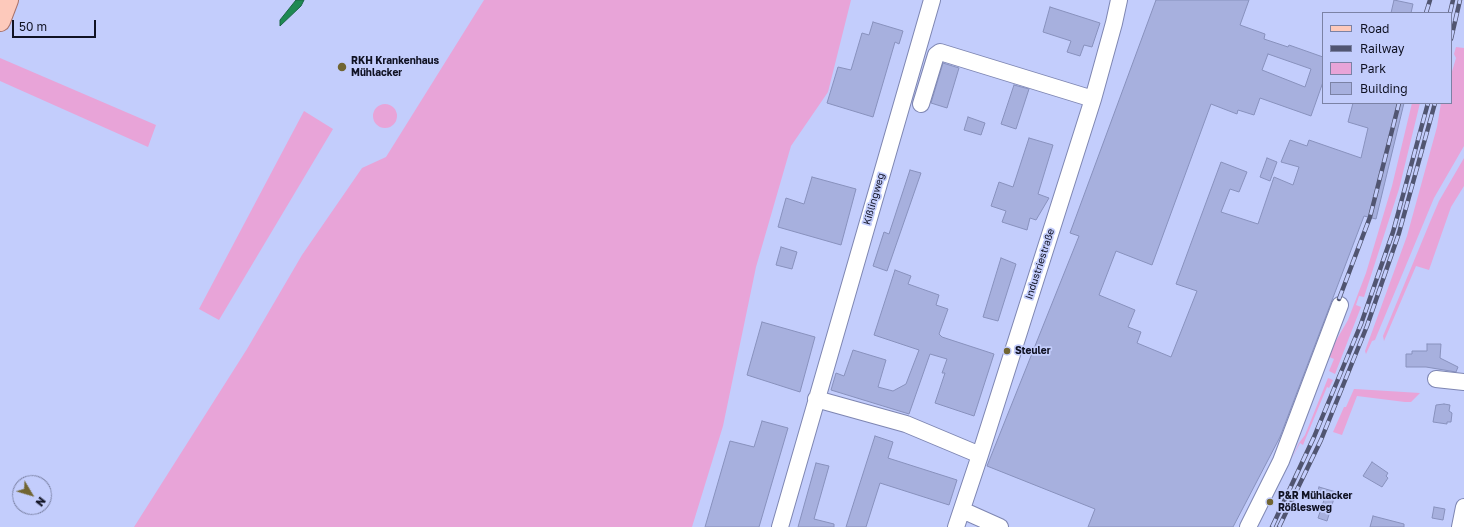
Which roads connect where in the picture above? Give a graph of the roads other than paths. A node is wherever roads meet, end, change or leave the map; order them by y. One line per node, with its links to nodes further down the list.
1 (8, 0): 4 (main road)
2 (932, 0): 10 (street, Kißlingweg)
3 (1119, 0): 5 (street, Industriestraße)
4 (0, 21)
5 (1093, 99): 6 (street); 11 (street, Industriestraße)
6 (921, 104)
7 (1340, 305): 17 (street)
8 (1436, 379): 9 (street)
9 (1464, 382)
10 (816, 398): 11 (street); 14 (street, Kißlingweg)
11 (980, 455): 13 (street, Industriestraße)
12 (1464, 506): 18 (street)
13 (962, 510): 15 (street, Industriestraße); 16 (street)
14 (780, 527)
15 (956, 527)
16 (1000, 527)
17 (1248, 527)
18 (1460, 527)

